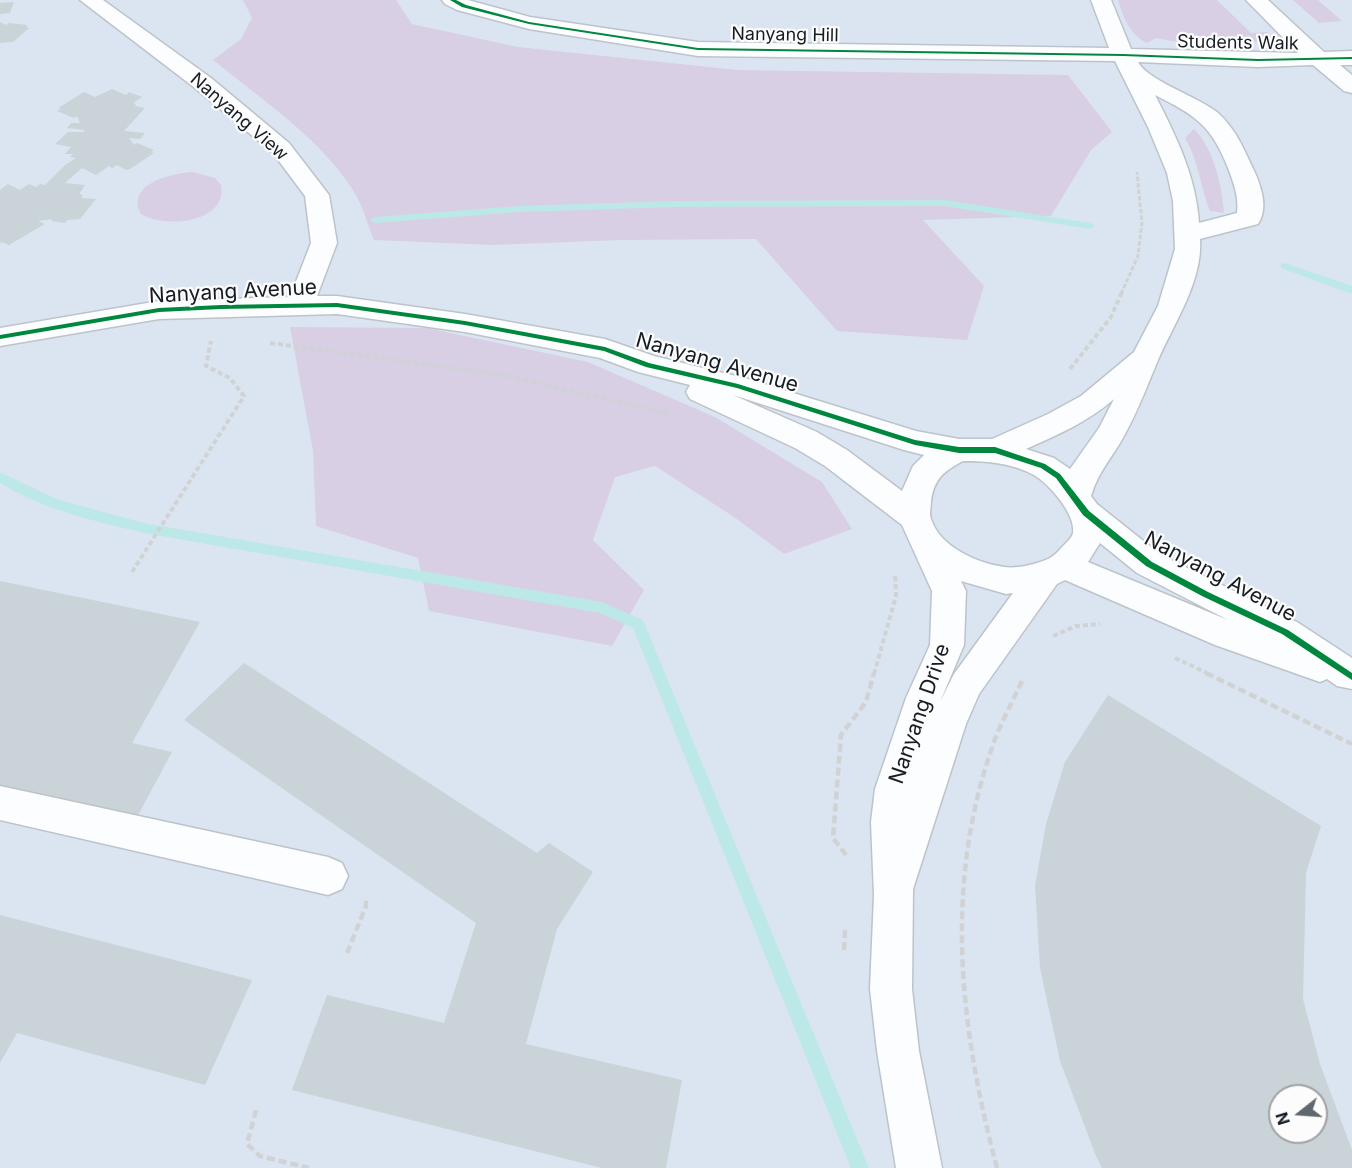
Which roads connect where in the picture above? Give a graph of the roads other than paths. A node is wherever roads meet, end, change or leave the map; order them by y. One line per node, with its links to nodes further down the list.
1 (90, 0): 11 (street, Nanyang View)
2 (452, 0): 5 (street, Nanyang Hill)
3 (1101, 0): 5 (street)
4 (1256, 0): 7 (street)
5 (1123, 55): 7 (street, Students Walk); 8 (street)
6 (1352, 58): 7 (street, Students Walk)
7 (1323, 60): 9 (street)
8 (1134, 76): 10 (street); 10 (street)
9 (1352, 86)
10 (1189, 233): 15 (street)
11 (300, 305): 13 (street, Nanyang Avenue); 16 (street, Nanyang Avenue)
12 (0, 314): 13 (street)
13 (105, 320): 14 (street, Nanyang Avenue)
14 (0, 337)
15 (1144, 359): 18 (street); 19 (street)
16 (648, 365): 17 (street, Nanyang Avenue); 20 (street, Nanyang Avenue)
17 (959, 450): 18 (street, Nanyang Avenue); 20 (street, Nanyang Avenue)
18 (995, 450): 19 (street, Nanyang Avenue)
19 (1081, 505): 21 (street); 22 (street, Nanyang Avenue)
20 (919, 528): 21 (street, Nanyang Avenue); 25 (street, Nanyang Drive)
21 (1055, 571): 22 (street, Nanyang Avenue); 25 (street, Nanyang Drive)
22 (1351, 676)
23 (0, 803): 24 (street)
24 (328, 876)
25 (894, 895): 26 (street, Nanyang Drive)
26 (920, 1168)

